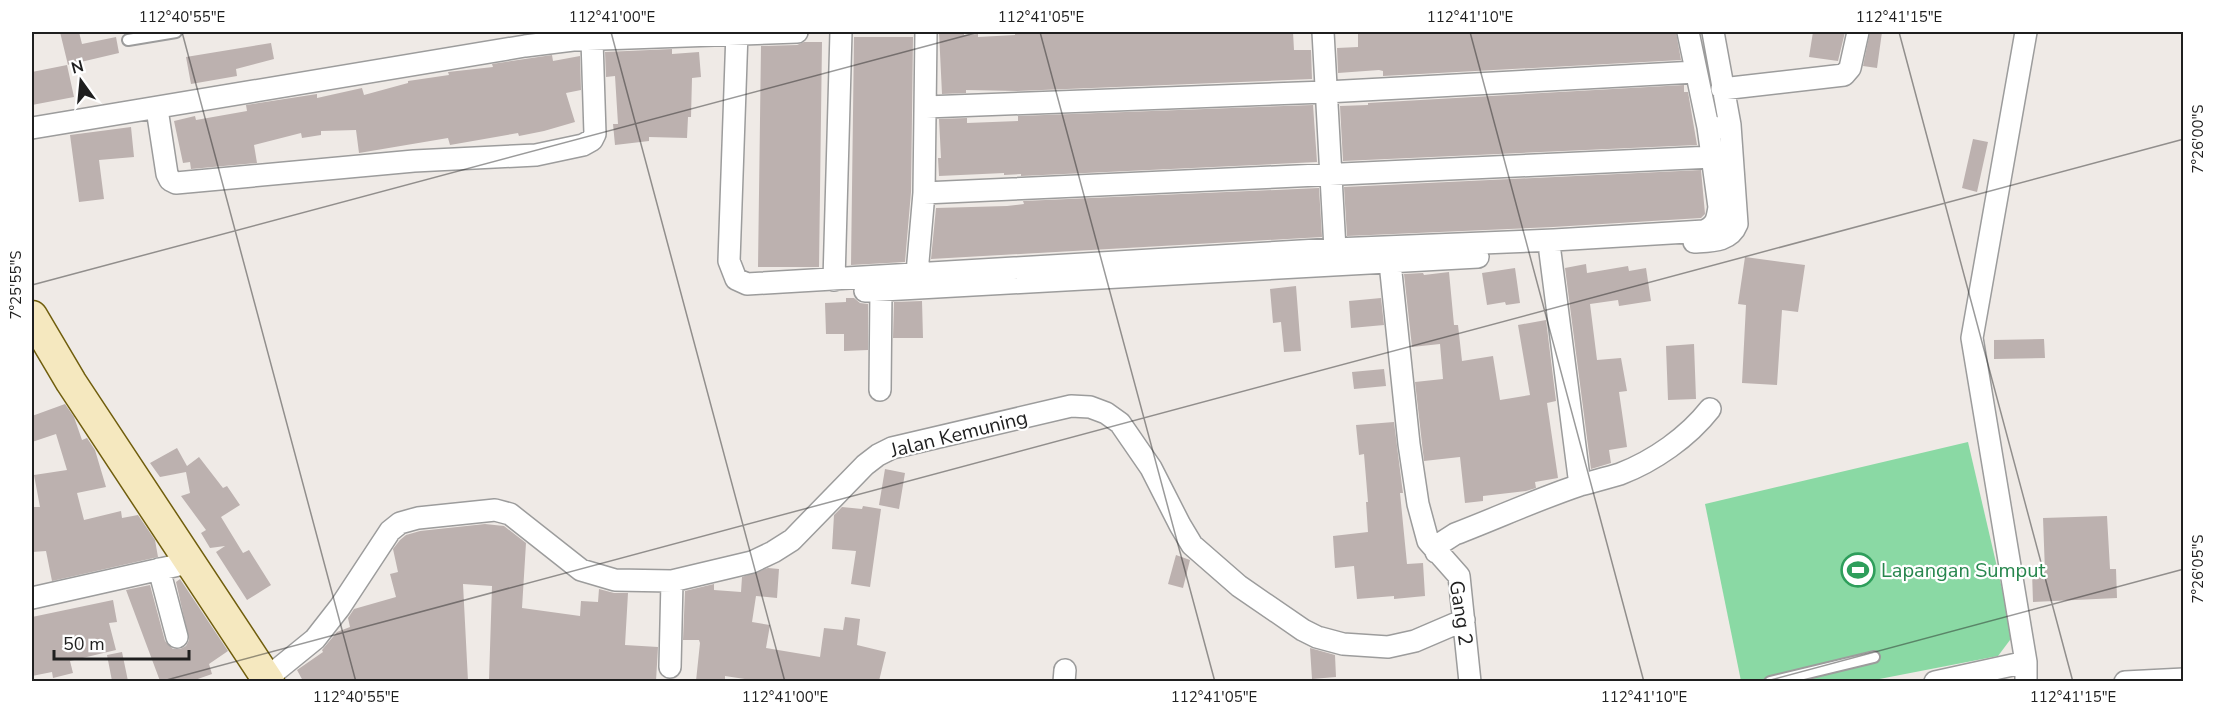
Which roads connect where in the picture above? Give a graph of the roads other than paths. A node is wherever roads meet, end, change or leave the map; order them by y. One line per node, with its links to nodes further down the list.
1 (176, 32): 12 (lane)
2 (796, 32): 10 (street)
3 (841, 32): 29 (street)
4 (926, 32): 16 (street)
5 (1323, 32): 15 (street)
6 (1688, 32): 13 (street)
7 (1713, 32): 14 (street)
8 (1858, 32): 14 (street)
9 (2026, 32): 44 (street)
10 (737, 33): 11 (street); 28 (street)
11 (592, 39): 17 (street); 17 (street)
12 (128, 40)
13 (1696, 72): 15 (street); 19 (street)
14 (1722, 89): 18 (street)
15 (1326, 92): 16 (street); 22 (street)
16 (926, 107): 23 (street)
17 (156, 109): 20 (street)
18 (1730, 125): 19 (street); 25 (street)
19 (1708, 127): 21 (street)
20 (32, 128)
21 (1713, 157): 22 (street); 24 (street)
22 (1331, 175): 23 (street); 24 (street)
23 (924, 193): 27 (street)
24 (1335, 249): 27 (street)
25 (1550, 252): 26 (street); 34 (street)
26 (1390, 263): 30 (street); 35 (street, Gang 2)
27 (917, 273): 29 (street)
28 (736, 279): 29 (street); 30 (street)
29 (834, 280)
30 (880, 291): 32 (street)
31 (32, 316): 36 (main road)
32 (880, 390)
33 (1710, 409): 34 (street)
34 (1580, 485): 35 (street)
35 (1436, 552): 40 (street, Gang 2)
36 (192, 562): 37 (street); 46 (main road)
37 (159, 569): 39 (street); 41 (street)
38 (672, 581): 40 (street, Jalan Kemuning); 43 (street); 46 (street, Jalan Kemuning)
39 (32, 598)
40 (1464, 620): 47 (street, Gang 2)
41 (177, 637)
42 (1874, 657): 48 (lane)
43 (670, 667)
44 (2026, 672): 49 (street)
45 (2184, 679): 50 (street)
46 (268, 680)
47 (1470, 681)
48 (1770, 681)
49 (1935, 681)
50 (2125, 681)

